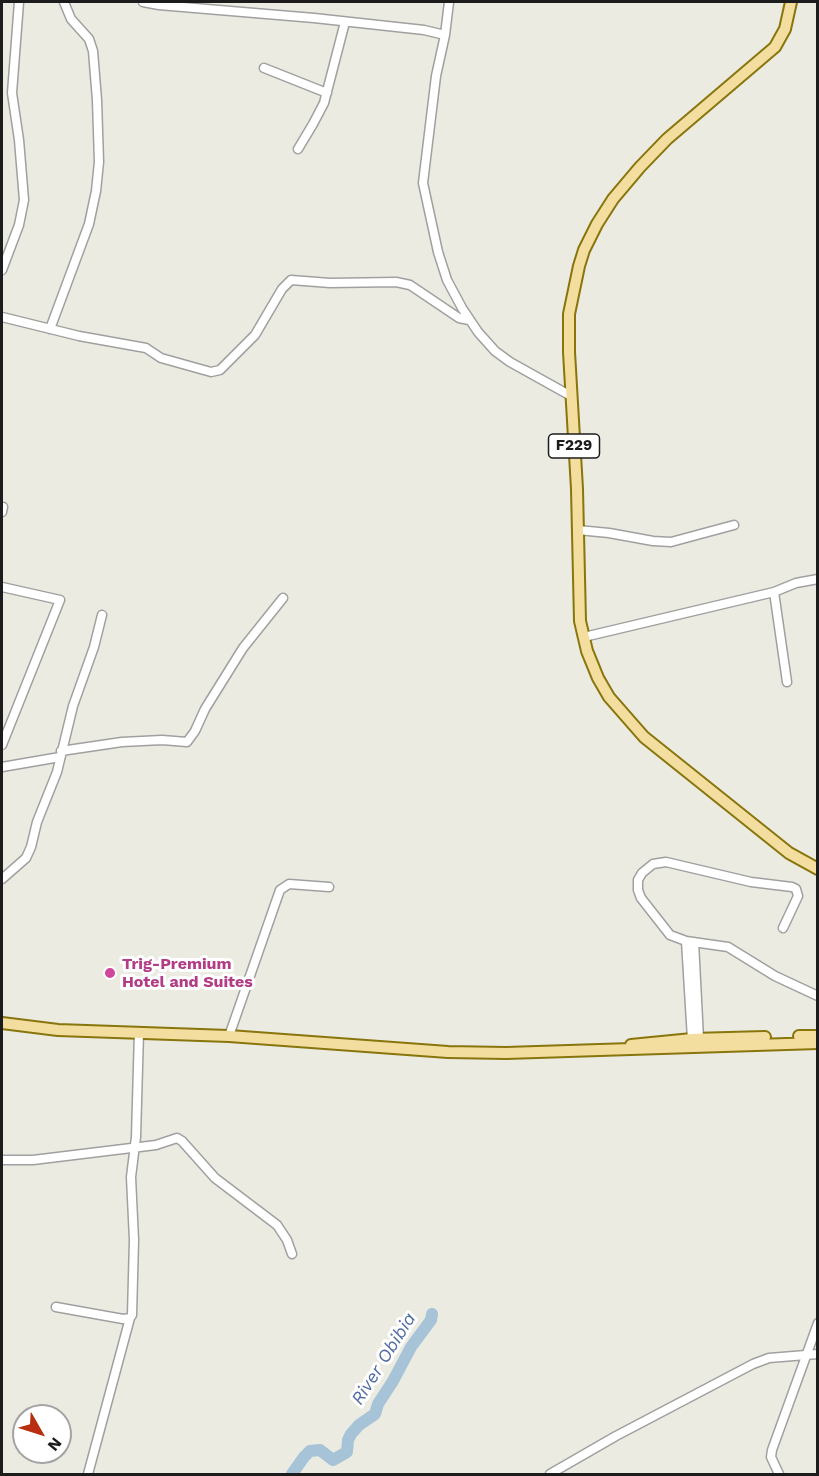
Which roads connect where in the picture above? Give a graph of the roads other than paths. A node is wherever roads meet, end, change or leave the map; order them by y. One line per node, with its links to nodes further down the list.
1 (19, 2): 11 (street)
2 (64, 2): 14 (street)
3 (143, 2): 6 (street)
4 (449, 2): 7 (street)
5 (791, 2): 15 (main road, F229)
6 (345, 22): 7 (street); 9 (street)
7 (445, 35): 13 (street)
8 (264, 68): 9 (street)
9 (327, 93): 10 (street)
10 (298, 149)
11 (2, 270)
12 (2, 317): 14 (street)
13 (470, 320): 14 (street); 15 (street)
14 (50, 329)
15 (571, 396): 17 (main road, F229)
16 (734, 525): 17 (street)
17 (578, 530): 23 (main road, F229)
18 (818, 579): 20 (street)
19 (2, 587): 25 (street)
20 (774, 592): 23 (street); 24 (street)
21 (283, 598): 26 (street)
22 (102, 615): 26 (street)
23 (584, 637): 28 (main road, F229)
24 (787, 682)
25 (2, 745)
26 (61, 754): 27 (street); 29 (street)
27 (2, 767)
28 (818, 869)
29 (2, 879)
30 (329, 887): 36 (street)
31 (783, 928): 32 (street)
32 (690, 941): 33 (street); 38 (street)
33 (818, 996)
34 (2, 1023): 35 (main road)
35 (139, 1032): 36 (main road); 41 (street)
36 (229, 1036): 40 (main road)
37 (818, 1036): 38 (main road)
38 (695, 1039): 40 (main road)
39 (818, 1043): 40 (main road)
40 (608, 1051)
41 (135, 1148): 42 (street); 43 (street); 45 (street)
42 (2, 1160)
43 (292, 1254)
44 (56, 1307): 45 (street)
45 (130, 1318): 49 (street)
46 (818, 1323): 48 (street)
47 (818, 1354): 48 (street)
48 (806, 1355): 50 (street); 51 (street)
49 (88, 1474)
50 (550, 1474)
51 (779, 1474)

